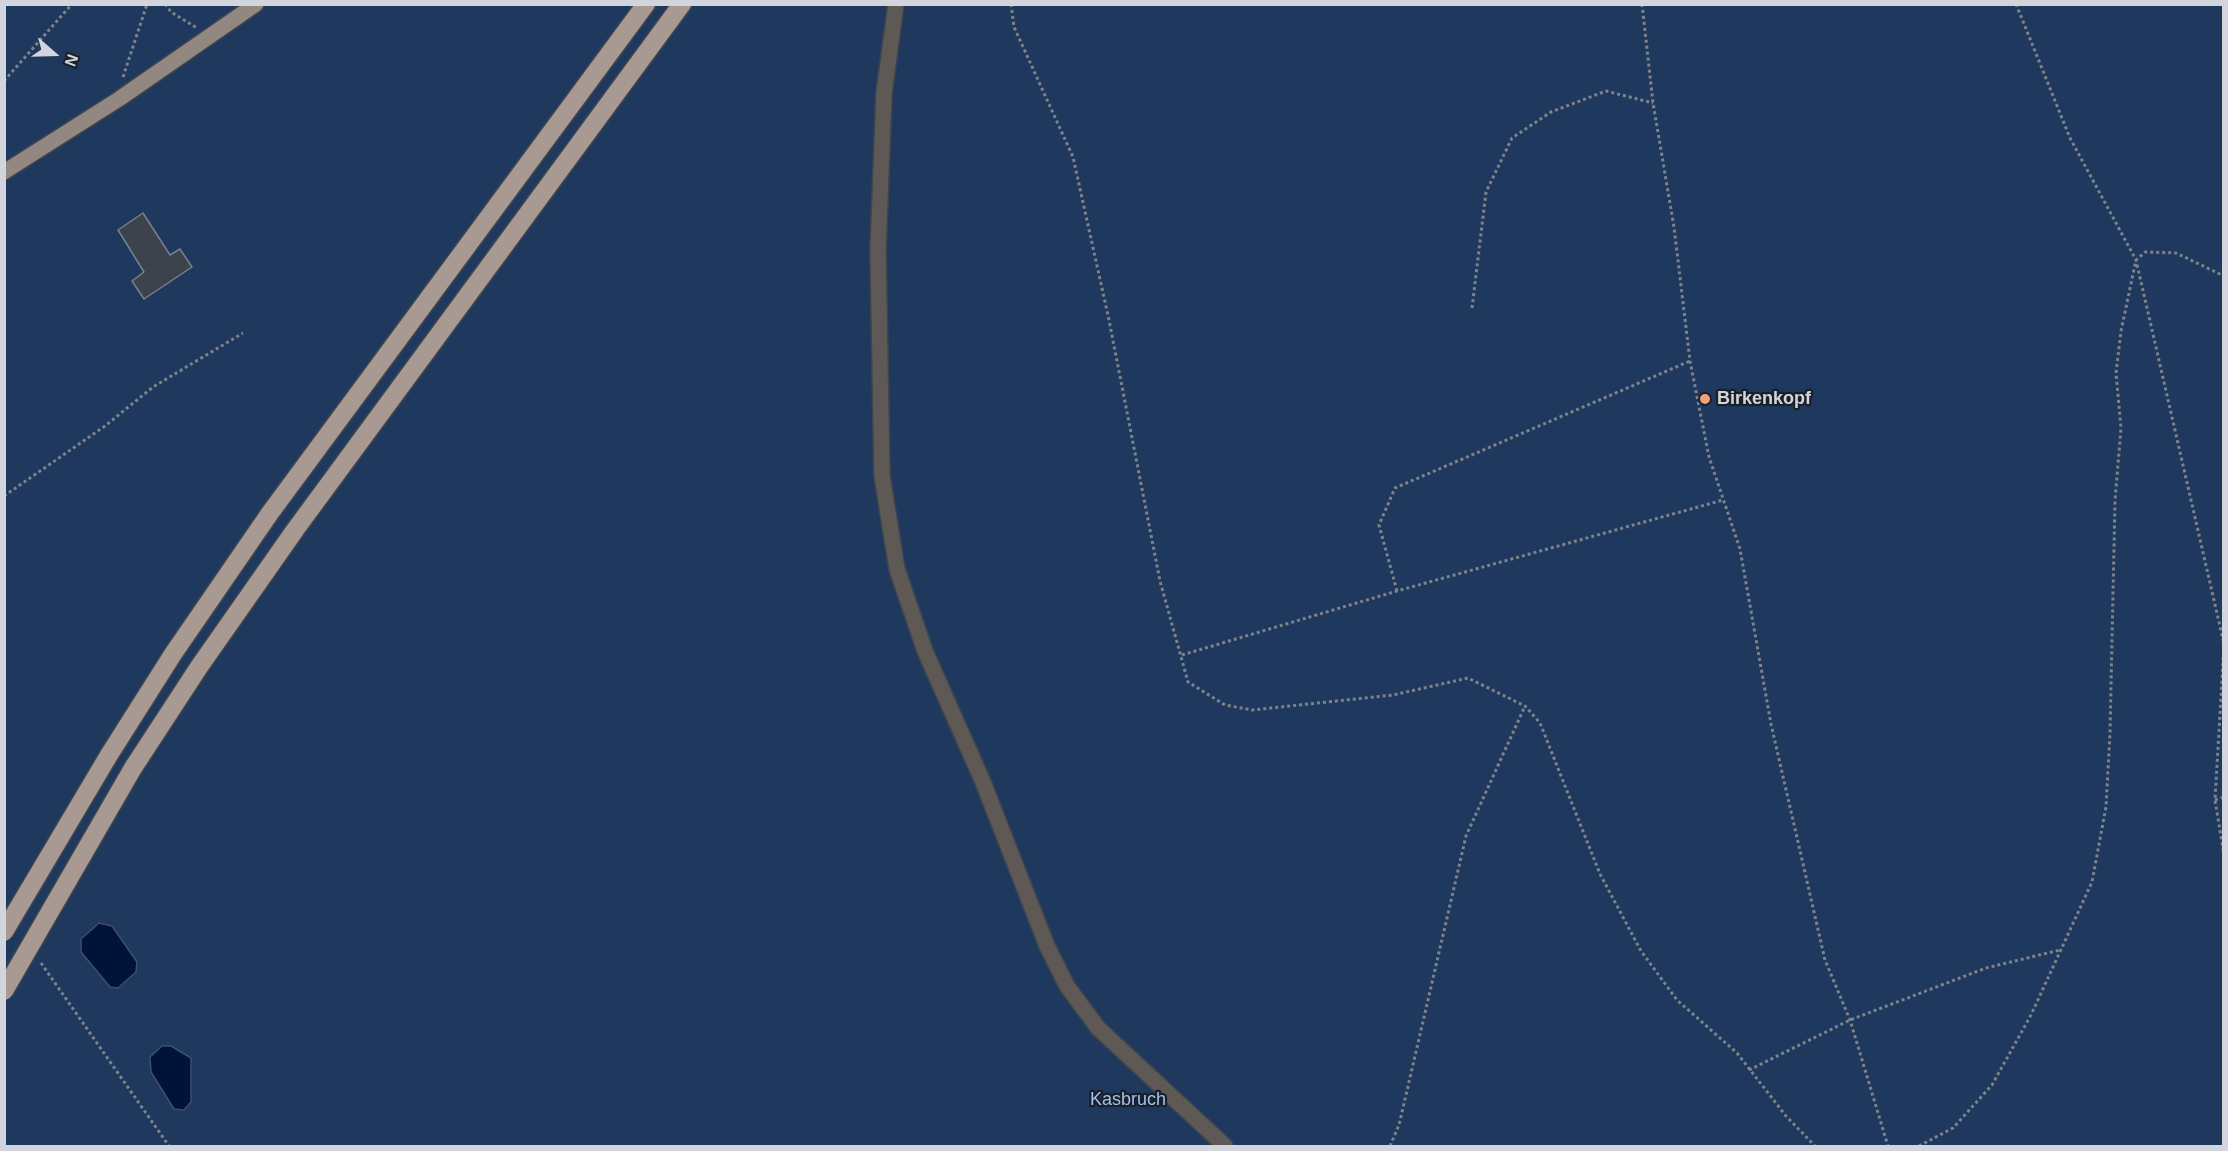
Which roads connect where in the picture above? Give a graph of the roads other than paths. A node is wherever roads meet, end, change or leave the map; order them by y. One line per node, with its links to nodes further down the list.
1 (256, 4): 5 (main road)
2 (646, 4): 6 (highway, bridge)
3 (682, 4): 7 (highway, bridge)
4 (896, 4): 8 (lane)
5 (4, 172)
6 (4, 932)
7 (4, 991)
8 (1225, 1146)

